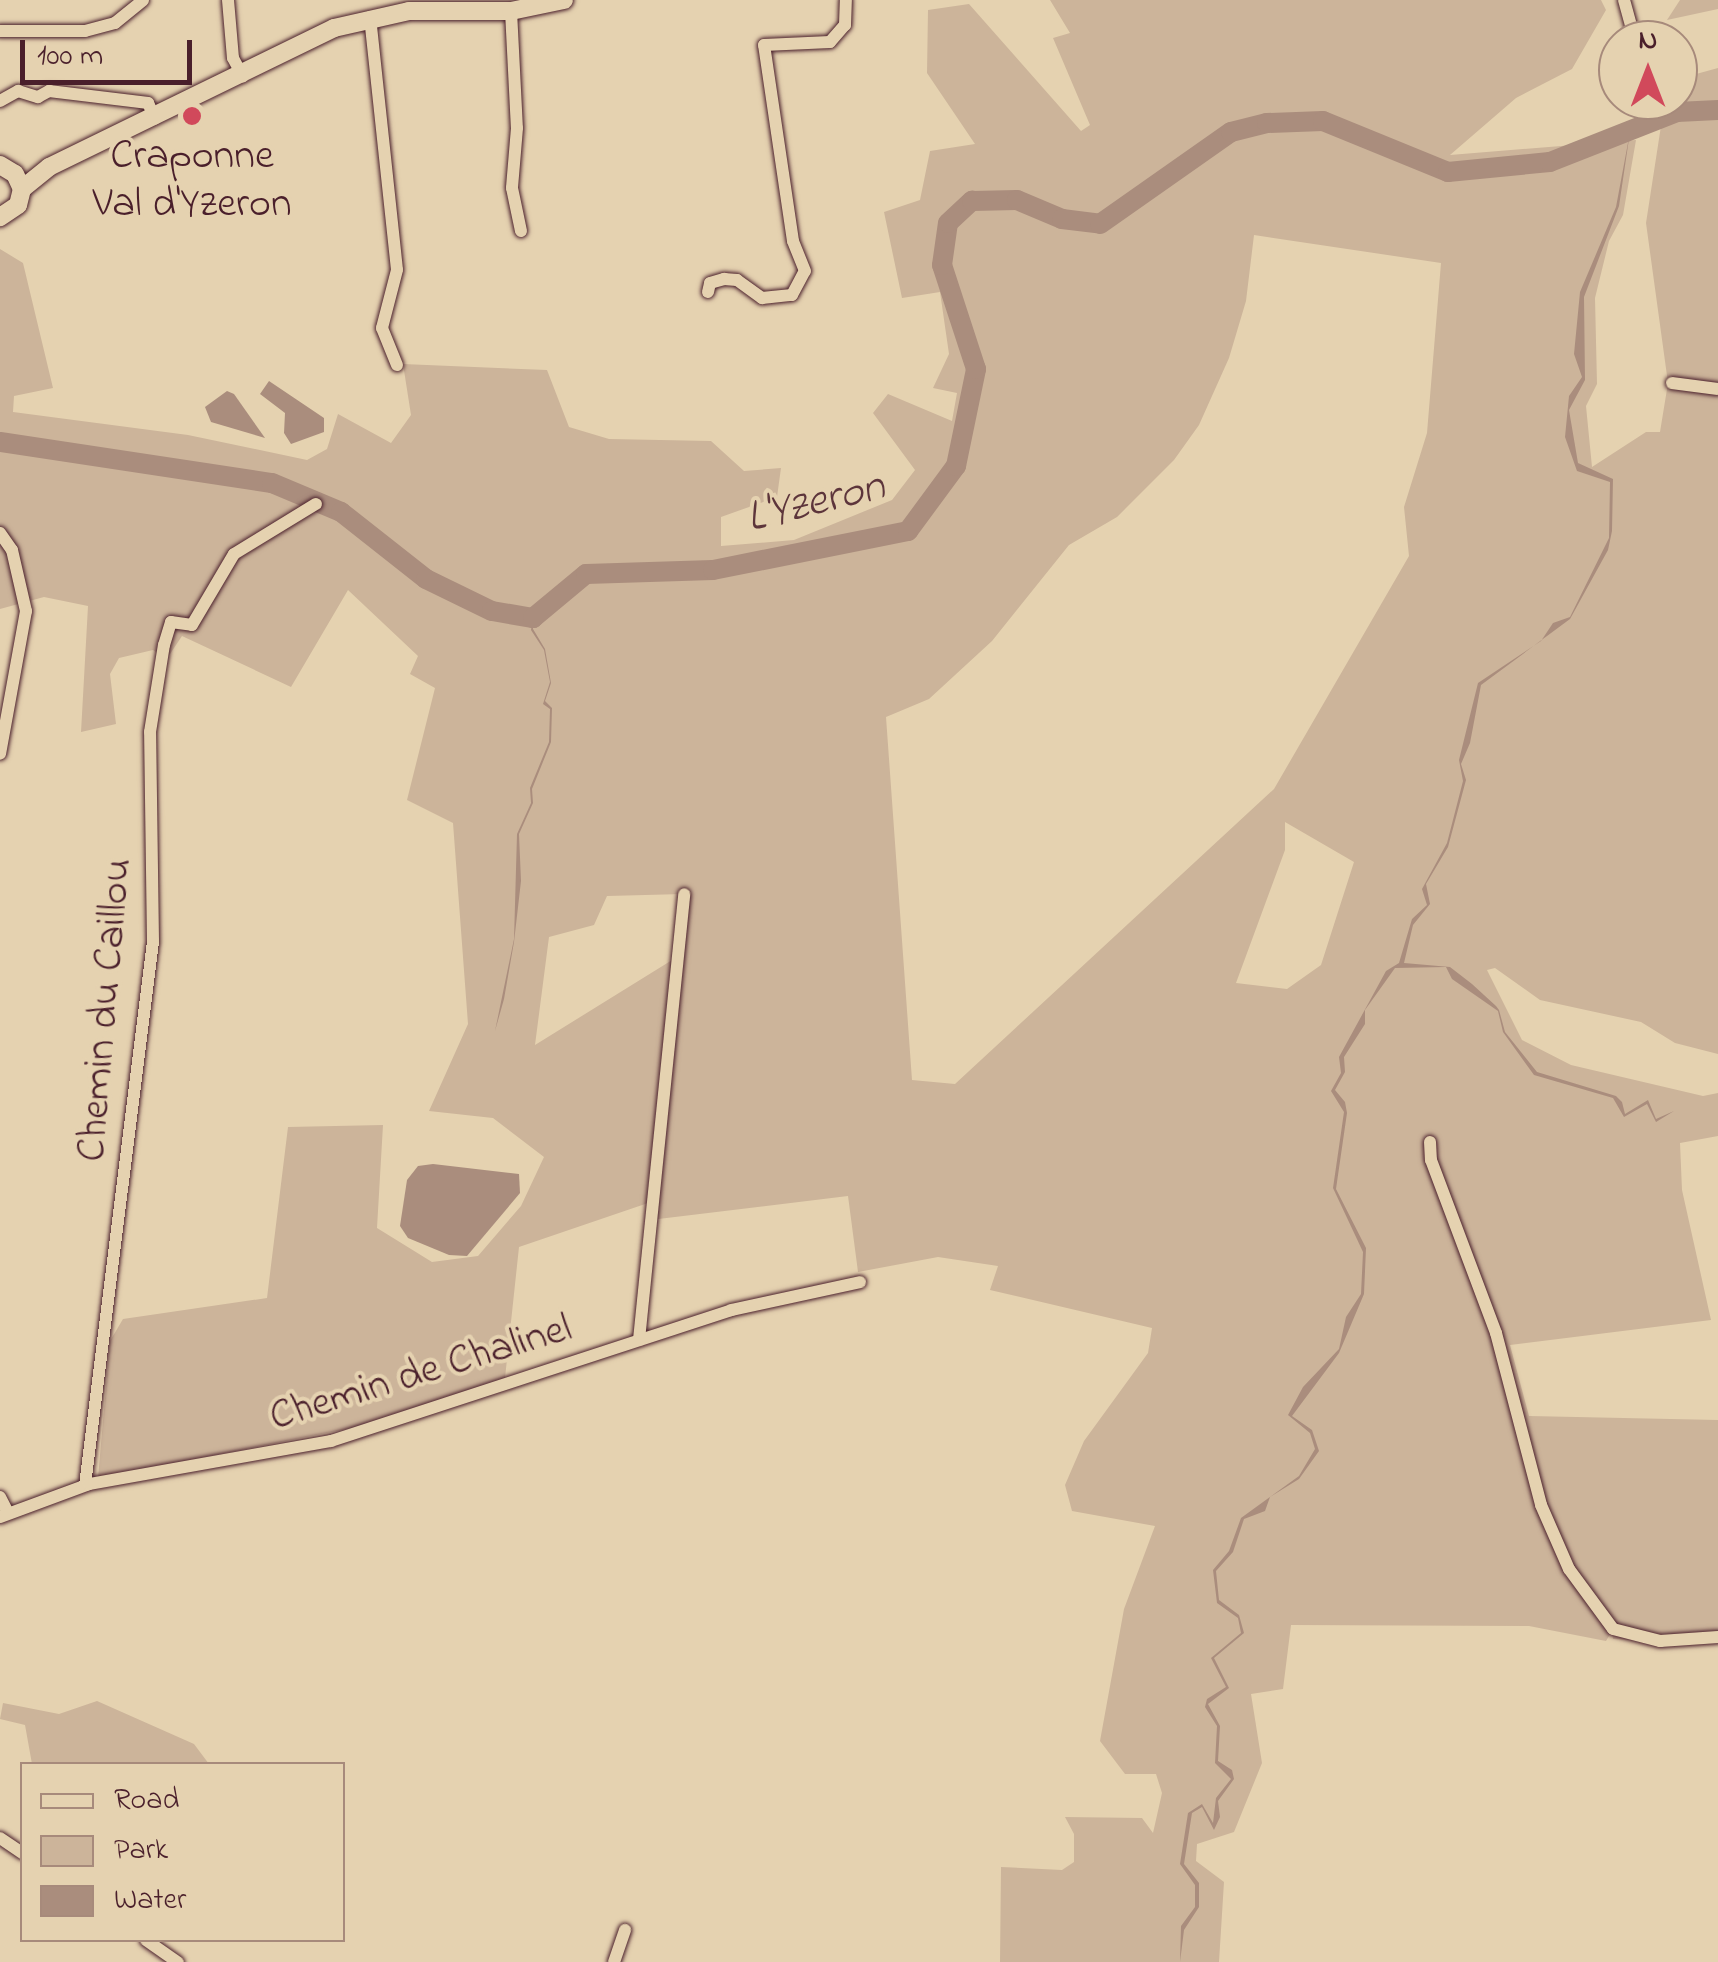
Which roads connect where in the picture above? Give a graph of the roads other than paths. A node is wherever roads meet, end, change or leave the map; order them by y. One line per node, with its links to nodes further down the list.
1 (143, 0): 8 (street)
2 (228, 0): 9 (street)
3 (564, 0): 6 (main road)
4 (846, 0): 17 (street)
5 (472, 6): 6 (main road); 7 (main road)
6 (511, 11): 16 (street)
7 (370, 17): 9 (main road); 18 (street)
8 (0, 31)
9 (243, 77): 11 (main road)
10 (0, 101): 11 (street)
11 (155, 119): 13 (main road)
12 (4, 167): 13 (main road); 14 (main road)
13 (50, 167): 14 (main road)
14 (22, 189): 15 (main road)
15 (0, 217)
16 (522, 231)
17 (708, 292)
18 (397, 365)
19 (1672, 384): 20 (street)
20 (1718, 389)
21 (316, 504): 28 (street, Chemin du Caillou)
22 (0, 534): 23 (street)
23 (0, 754)
24 (684, 894): 27 (street)
25 (1430, 1142): 31 (street)
26 (860, 1282): 27 (street, Chemin de Chalinel)
27 (639, 1340): 28 (street, Chemin de Chalinel)
28 (85, 1485): 30 (street, Chemin de Chalinel)
29 (0, 1497): 30 (street)
30 (4, 1516)
31 (1718, 1637)
32 (625, 1930): 35 (street)
33 (149, 1942): 34 (street)
34 (178, 1962)
35 (614, 1962)

